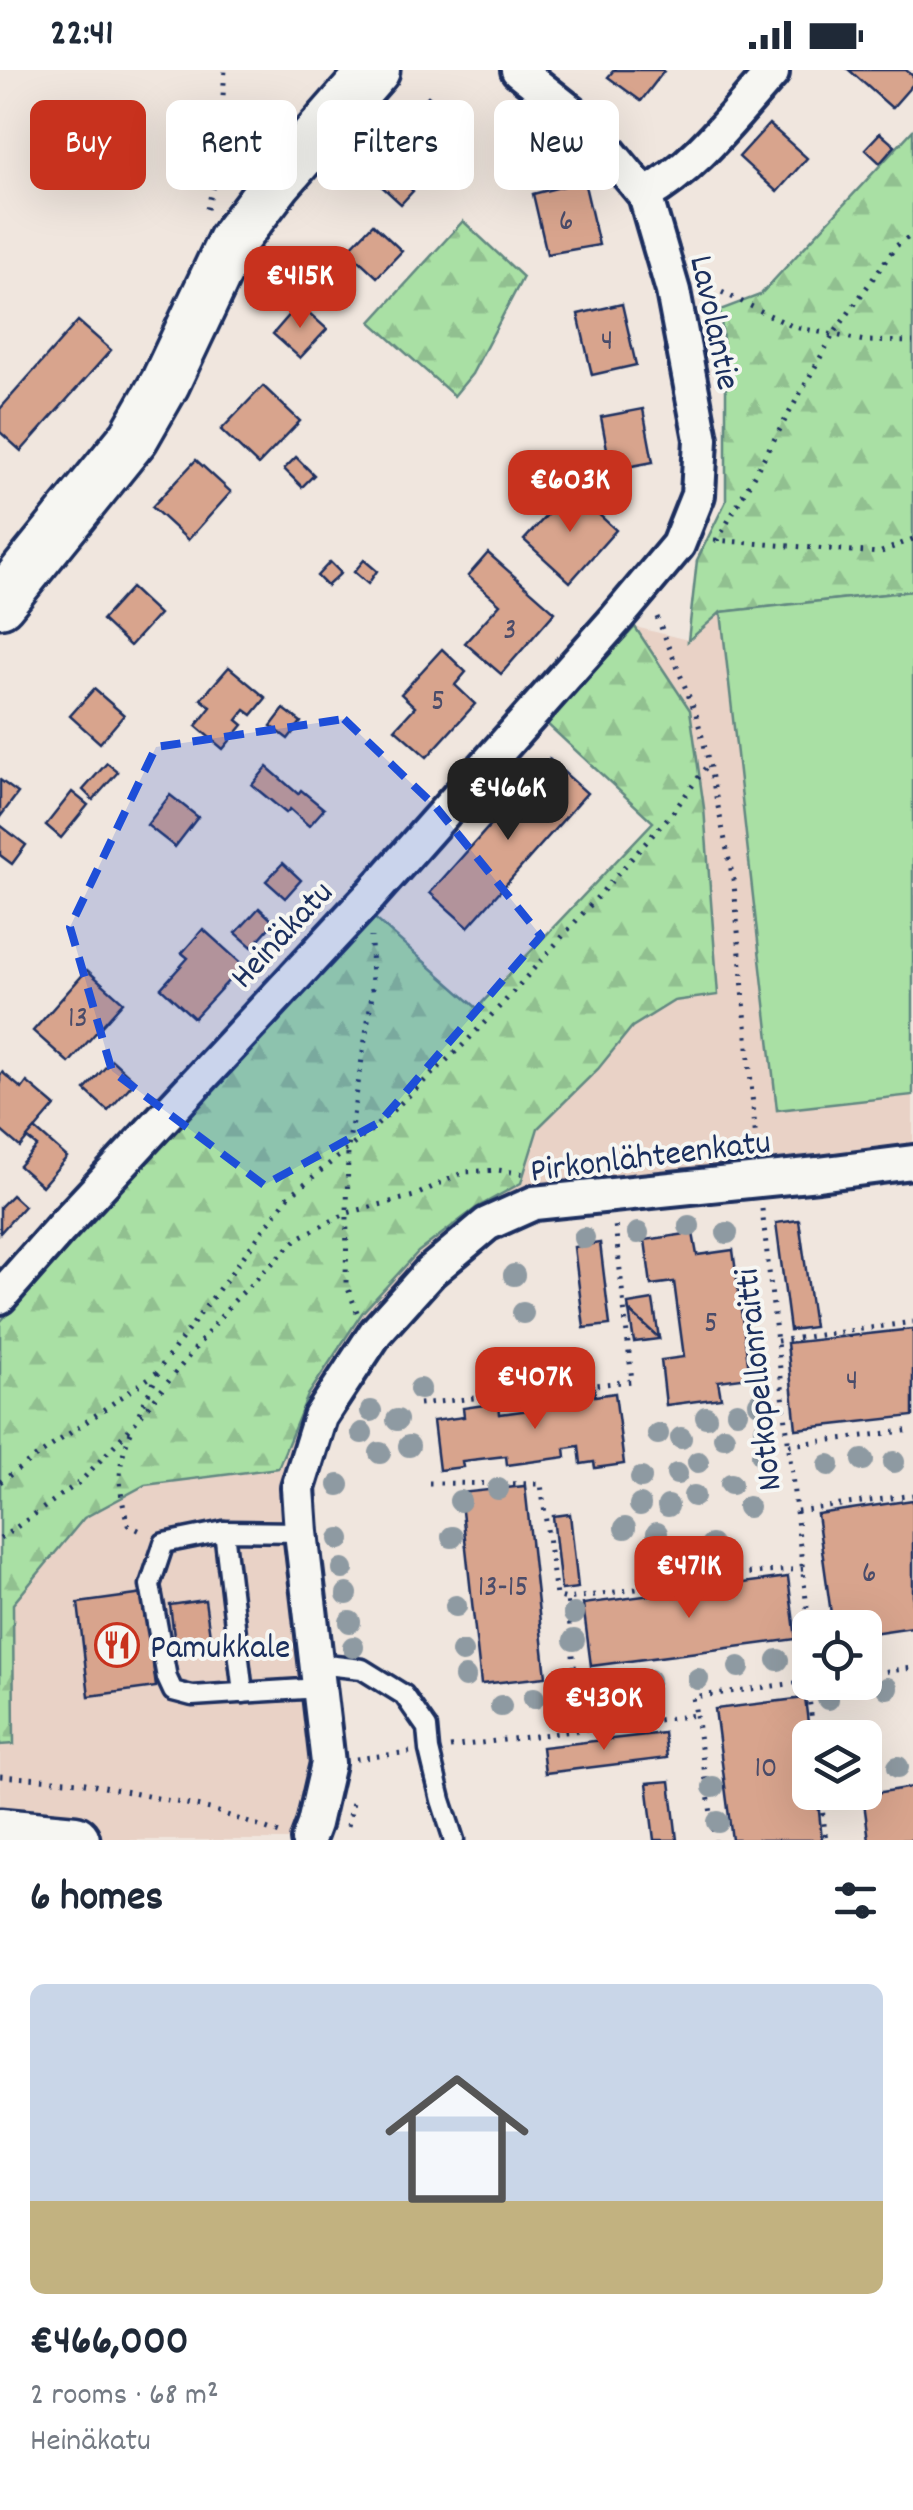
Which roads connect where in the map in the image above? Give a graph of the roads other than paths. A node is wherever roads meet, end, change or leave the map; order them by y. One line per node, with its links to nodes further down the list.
1 (375, 70): 5 (main road)
2 (518, 70): 4 (street, Lavolantie)
3 (772, 73): 4 (street)
4 (644, 195): 6 (street, Lavolantie)
5 (6, 584)
6 (615, 620): 8 (street, Heinäkatu)
7 (913, 1162): 10 (street, Pirkonlähteenkatu)
8 (0, 1297)
9 (224, 1531): 10 (lane); 12 (lane); 12 (lane)
10 (301, 1532): 11 (street, Pirkonlähteenkatu)
11 (318, 1676): 12 (lane); 14 (street, Pirkonlähteenkatu); 16 (lane)
12 (244, 1693)
13 (0, 1833): 15 (main road)
14 (294, 1837)
15 (75, 1840)
16 (454, 1840)

